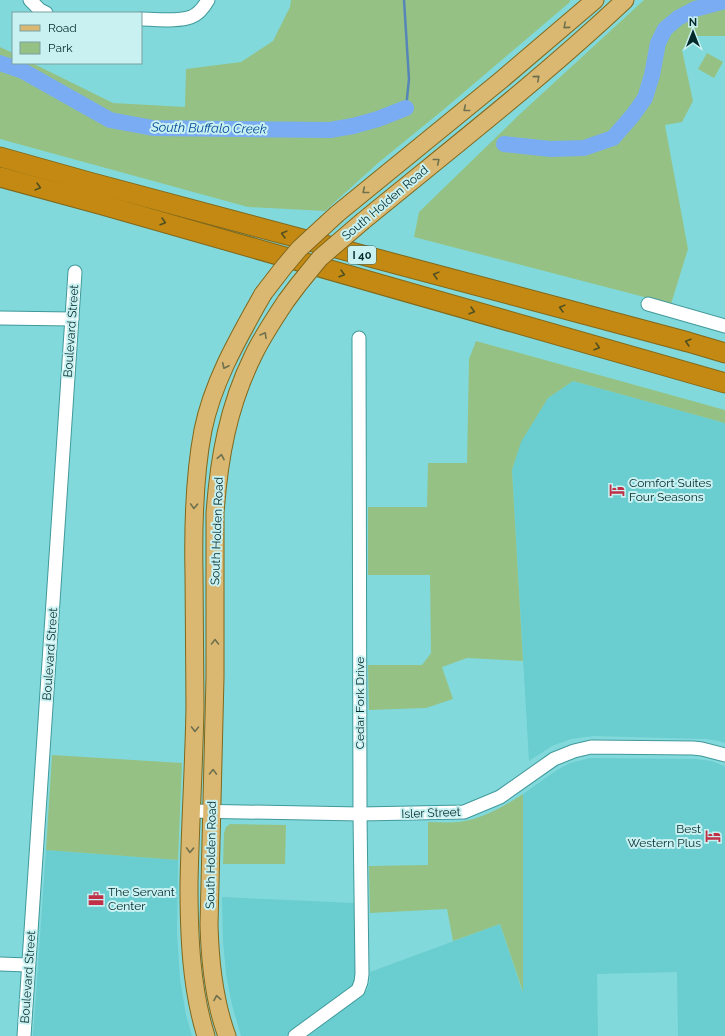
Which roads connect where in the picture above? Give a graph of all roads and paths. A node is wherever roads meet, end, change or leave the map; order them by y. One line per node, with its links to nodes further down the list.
1 (595, 0): 16 (main road, South Holden Road, one-way to 16, bridge)
2 (625, 0): 17 (main road, South Holden Road, one-way to 2, bridge)
3 (205, 5): 4 (street)
4 (142, 19)
5 (0, 157): 13 (highway, I 40, one-way to 5)
6 (0, 177): 14 (highway, I 40, one-way to 14)
7 (75, 272): 10 (street, Boulevard Street)
8 (648, 304): 11 (street)
9 (0, 318): 10 (street)
10 (72, 319): 20 (street, Boulevard Street)
11 (725, 326)
12 (359, 338): 18 (street, Cedar Fork Drive)
13 (725, 353)
14 (725, 383)
15 (725, 755): 18 (street, Isler Street)
16 (191, 811): 17 (street, Isler Street); 22 (main road, South Holden Road, one-way to 22)
17 (212, 811): 18 (street, Isler Street); 23 (main road, South Holden Road, one-way to 17)
18 (360, 814): 24 (street, Cedar Fork Drive)
19 (0, 964): 20 (street)
20 (28, 965): 21 (street, Boulevard Street)
21 (24, 1036)
22 (206, 1036)
23 (226, 1036)
24 (295, 1036)

